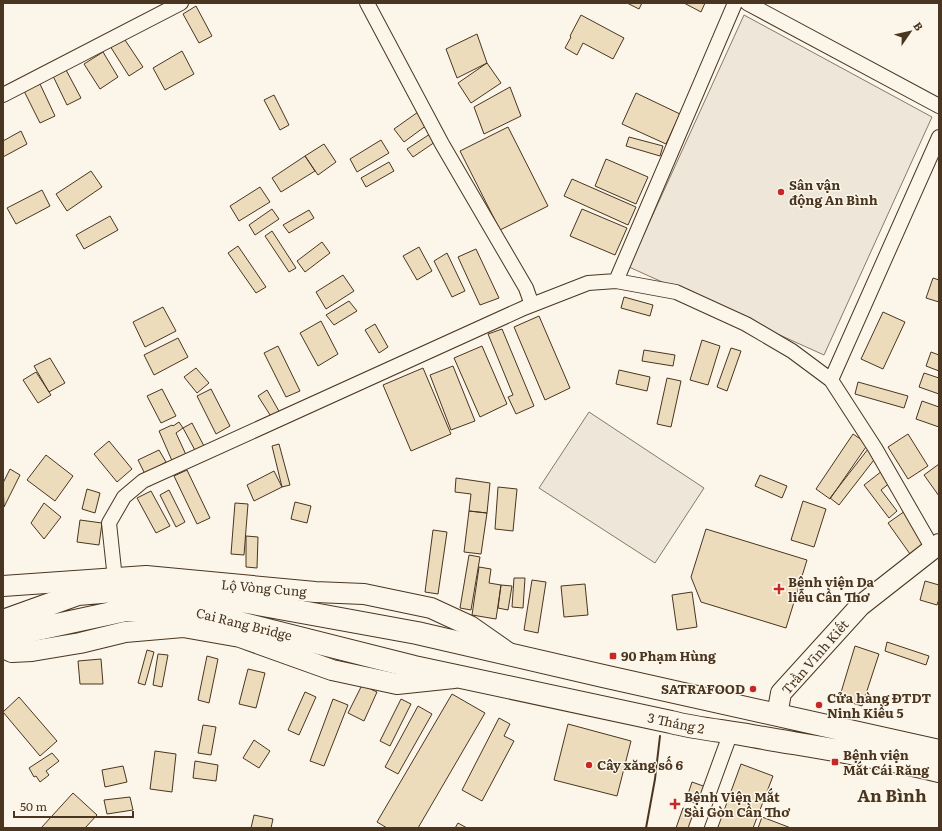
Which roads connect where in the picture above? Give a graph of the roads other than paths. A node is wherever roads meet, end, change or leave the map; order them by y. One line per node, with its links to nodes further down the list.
1 (181, 3): 5 (street)
2 (368, 3): 9 (street)
3 (735, 3): 8 (street)
4 (747, 3): 6 (street)
5 (3, 95)
6 (939, 106)
7 (939, 137): 10 (street)
8 (616, 281): 9 (street); 10 (street)
9 (532, 305): 12 (street)
10 (831, 380): 11 (street)
11 (936, 546): 20 (main road, Trần Vĩnh Kiết)
12 (116, 579): 13 (main road, Lộ Vòng Cung); 17 (main road, Lộ Vòng Cung)
13 (3, 586)
14 (3, 621): 17 (highway, Cai Rang Bridge)
15 (3, 644): 18 (highway, Cai Rang Bridge)
16 (3, 648): 19 (main road)
17 (512, 655): 20 (highway)
18 (414, 667): 19 (highway, 3 Tháng 2)
19 (462, 678): 21 (highway, 3 Tháng 2)
20 (777, 715): 22 (highway)
21 (731, 732): 23 (highway, 3 Tháng 2); 24 (street)
22 (939, 751)
23 (939, 771)
24 (696, 828)

